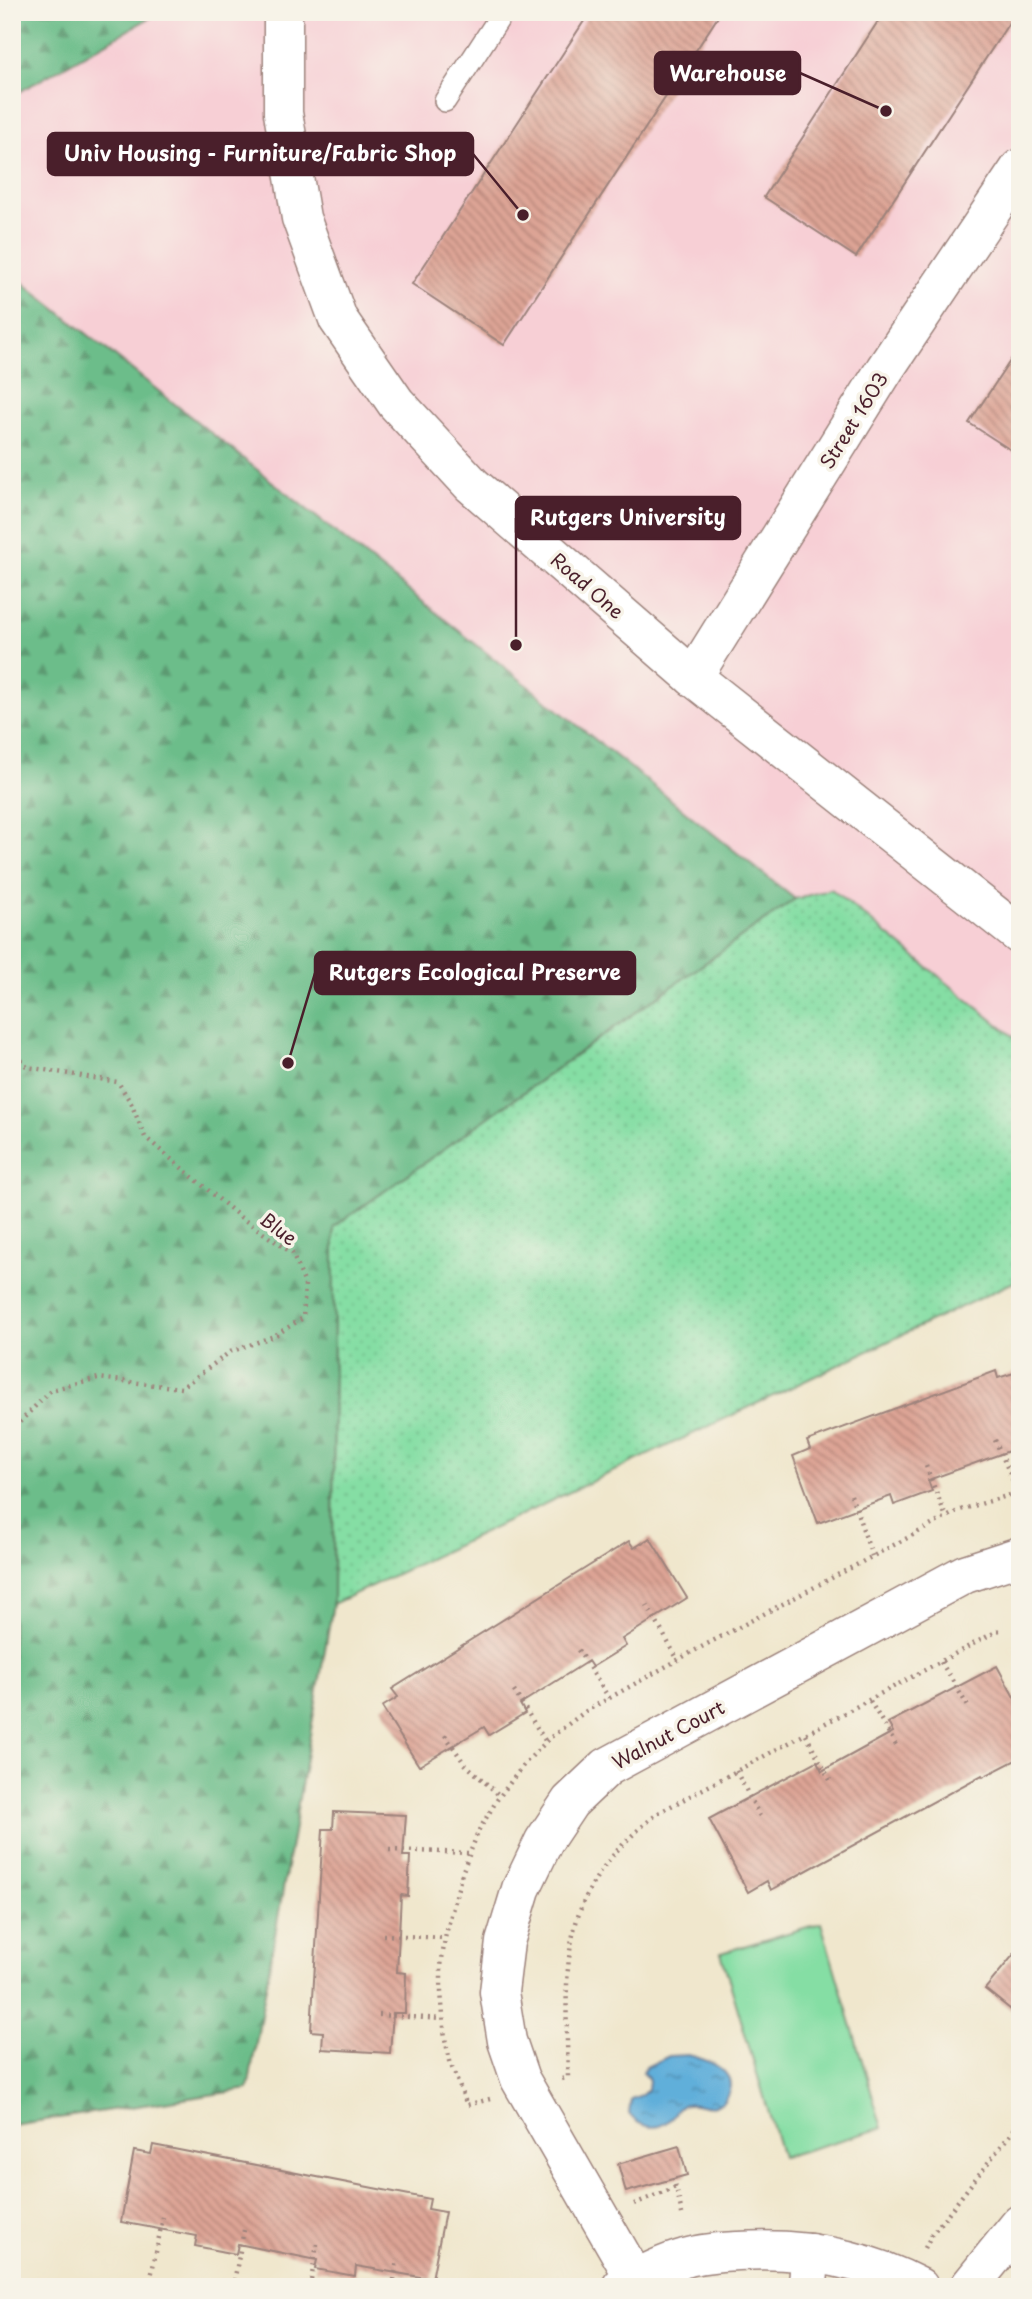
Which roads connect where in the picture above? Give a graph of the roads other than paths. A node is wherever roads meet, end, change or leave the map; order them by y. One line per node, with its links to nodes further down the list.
1 (283, 12): 5 (street, Road One)
2 (503, 12): 3 (lane)
3 (445, 101)
4 (1020, 168): 5 (street, Street 1603)
5 (693, 677): 6 (street, Road One)
6 (1020, 935)
7 (1020, 1556): 11 (street, Walnut Court)
8 (1020, 2224): 12 (street)
9 (809, 2270): 10 (street); 11 (street)
10 (920, 2272)
11 (628, 2283)
12 (969, 2287)

